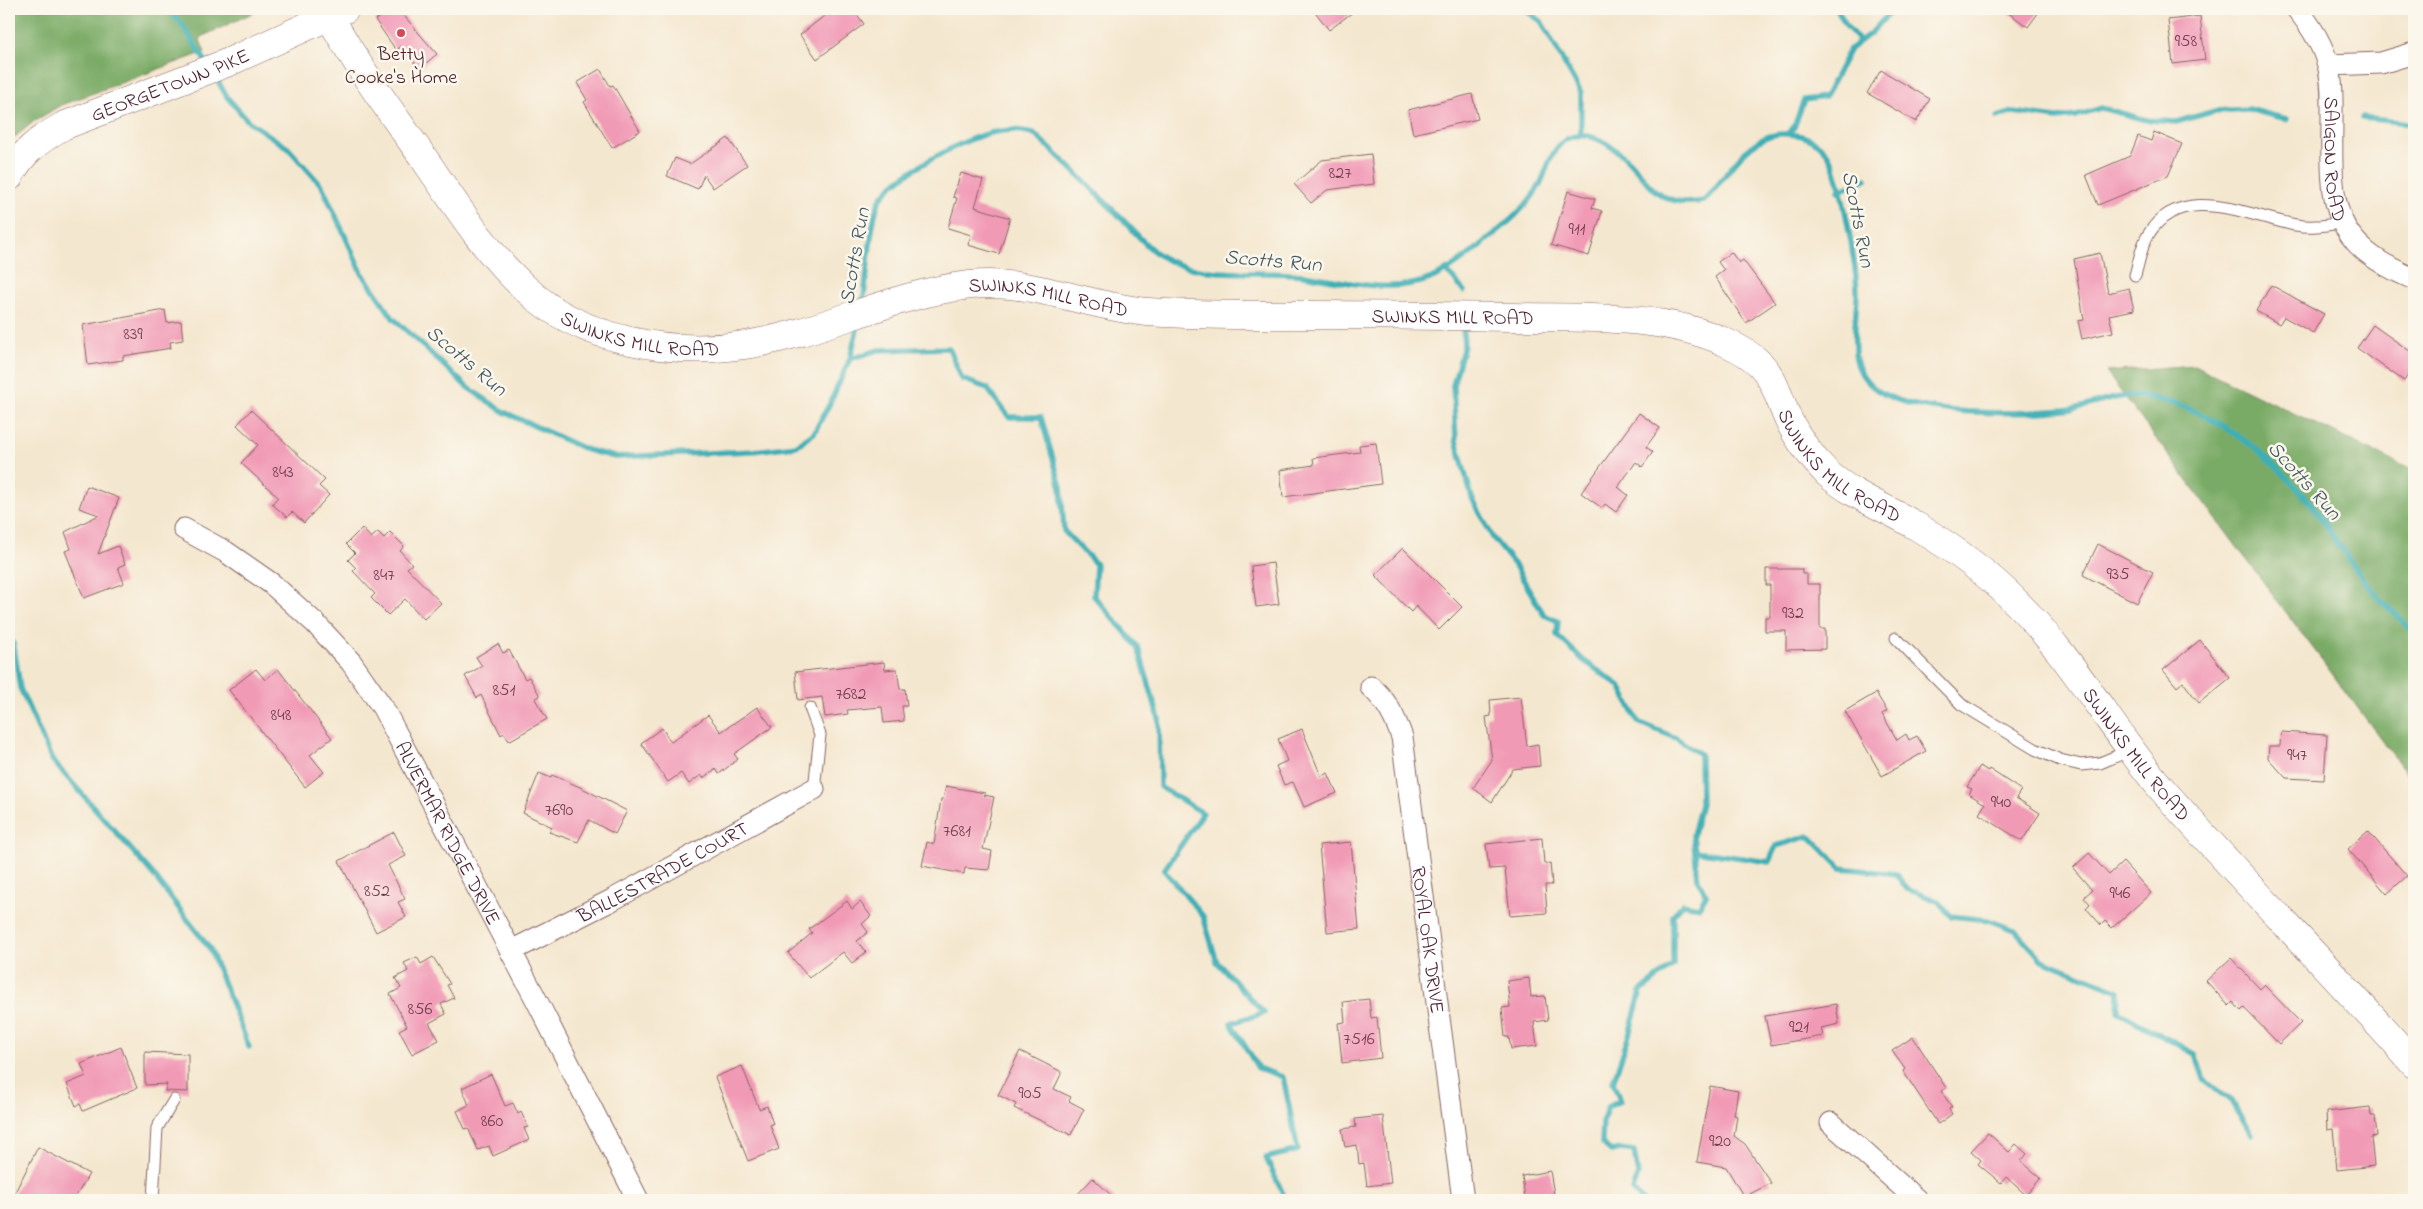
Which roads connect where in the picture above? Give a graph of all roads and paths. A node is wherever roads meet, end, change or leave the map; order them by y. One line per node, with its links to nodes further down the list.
1 (2297, 9): 4 (street, SAIGON ROAD)
2 (337, 13): 5 (street, GEORGETOWN PIKE); 13 (street, SWINKS MILL ROAD)
3 (2414, 53): 4 (street)
4 (2329, 65): 6 (street, SAIGON ROAD)
5 (9, 177)
6 (2342, 223): 7 (lane); 8 (street, SAIGON ROAD)
7 (2135, 276)
8 (2414, 279)
9 (184, 528): 15 (street, ALVERMAR RIDGE DRIVE)
10 (1896, 638): 13 (lane)
11 (1371, 688): 21 (street, ROYAL OAK DRIVE)
12 (810, 708): 14 (lane)
13 (2132, 750): 16 (street, SWINKS MILL ROAD)
14 (814, 789): 15 (street, BALLESTRADE COURT)
15 (511, 951): 20 (street, ALVERMAR RIDGE DRIVE)
16 (2414, 1064)
17 (174, 1100): 19 (lane)
18 (1831, 1122): 22 (street)
19 (153, 1200)
20 (638, 1200)
21 (1463, 1200)
22 (1917, 1200)

